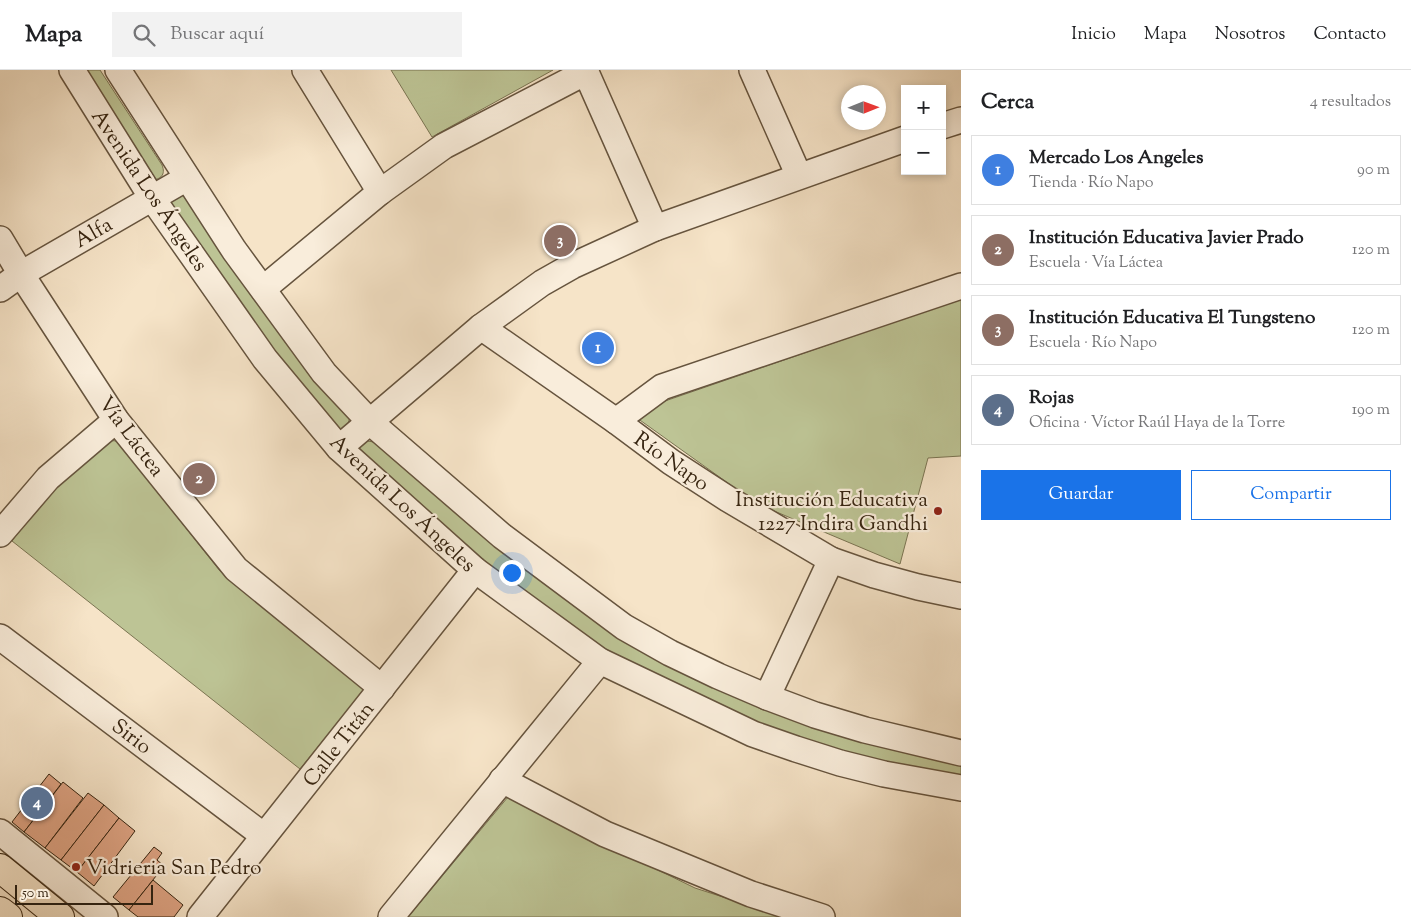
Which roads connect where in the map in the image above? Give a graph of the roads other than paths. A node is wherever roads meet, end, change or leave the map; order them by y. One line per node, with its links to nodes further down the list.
1 (72, 70): 12 (street, Avenida Los Ángeles)
2 (118, 70): 10 (street, Avenida Los Ángeles)
3 (305, 70): 11 (street)
4 (752, 70): 9 (street)
5 (586, 71): 11 (street); 13 (street)
6 (961, 120): 7 (street)
7 (946, 125)
8 (901, 140): 9 (street)
9 (799, 176): 13 (street)
10 (187, 178): 12 (street, Alfa); 18 (street, Avenida Los Ángeles)
11 (380, 192): 18 (street)
12 (152, 198): 15 (street, Alfa); 23 (street, Avenida Los Ángeles)
13 (655, 228): 19 (street)
14 (0, 239): 15 (street, Vía Láctea)
15 (21, 274): 17 (street, Alfa); 20 (street, Vía Láctea)
16 (961, 286): 21 (street)
17 (0, 289)
18 (263, 289): 22 (street, Avenida Los Ángeles)
19 (481, 327): 21 (street, Río Napo); 22 (street)
20 (116, 420): 24 (street); 30 (street, Vía Láctea)
21 (616, 421): 25 (street, Río Napo)
22 (370, 422): 23 (street); 31 (street, Avenida Los Ángeles)
23 (339, 448): 26 (street, Avenida Los Ángeles)
24 (0, 534)
25 (831, 560): 27 (street, Río Napo); 31 (street)
26 (475, 570): 29 (street, Avenida Los Ángeles); 30 (street, Calle Titán)
27 (961, 596)
28 (0, 636): 36 (street, Sirio)
29 (600, 661): 33 (street); 34 (street, Avenida Los Ángeles)
30 (382, 688): 36 (street, Calle Titán)
31 (767, 697): 32 (street, Avenida Los Ángeles)
32 (961, 753)
33 (502, 780): 43 (street); 44 (street)
34 (961, 788)
35 (0, 832): 41 (street)
36 (264, 836): 42 (street, Calle Titán)
37 (0, 868): 40 (main road)
38 (0, 911): 39 (main road)
39 (8, 917)
40 (60, 917)
41 (105, 917)
42 (200, 917)
43 (391, 917)
44 (822, 917)

